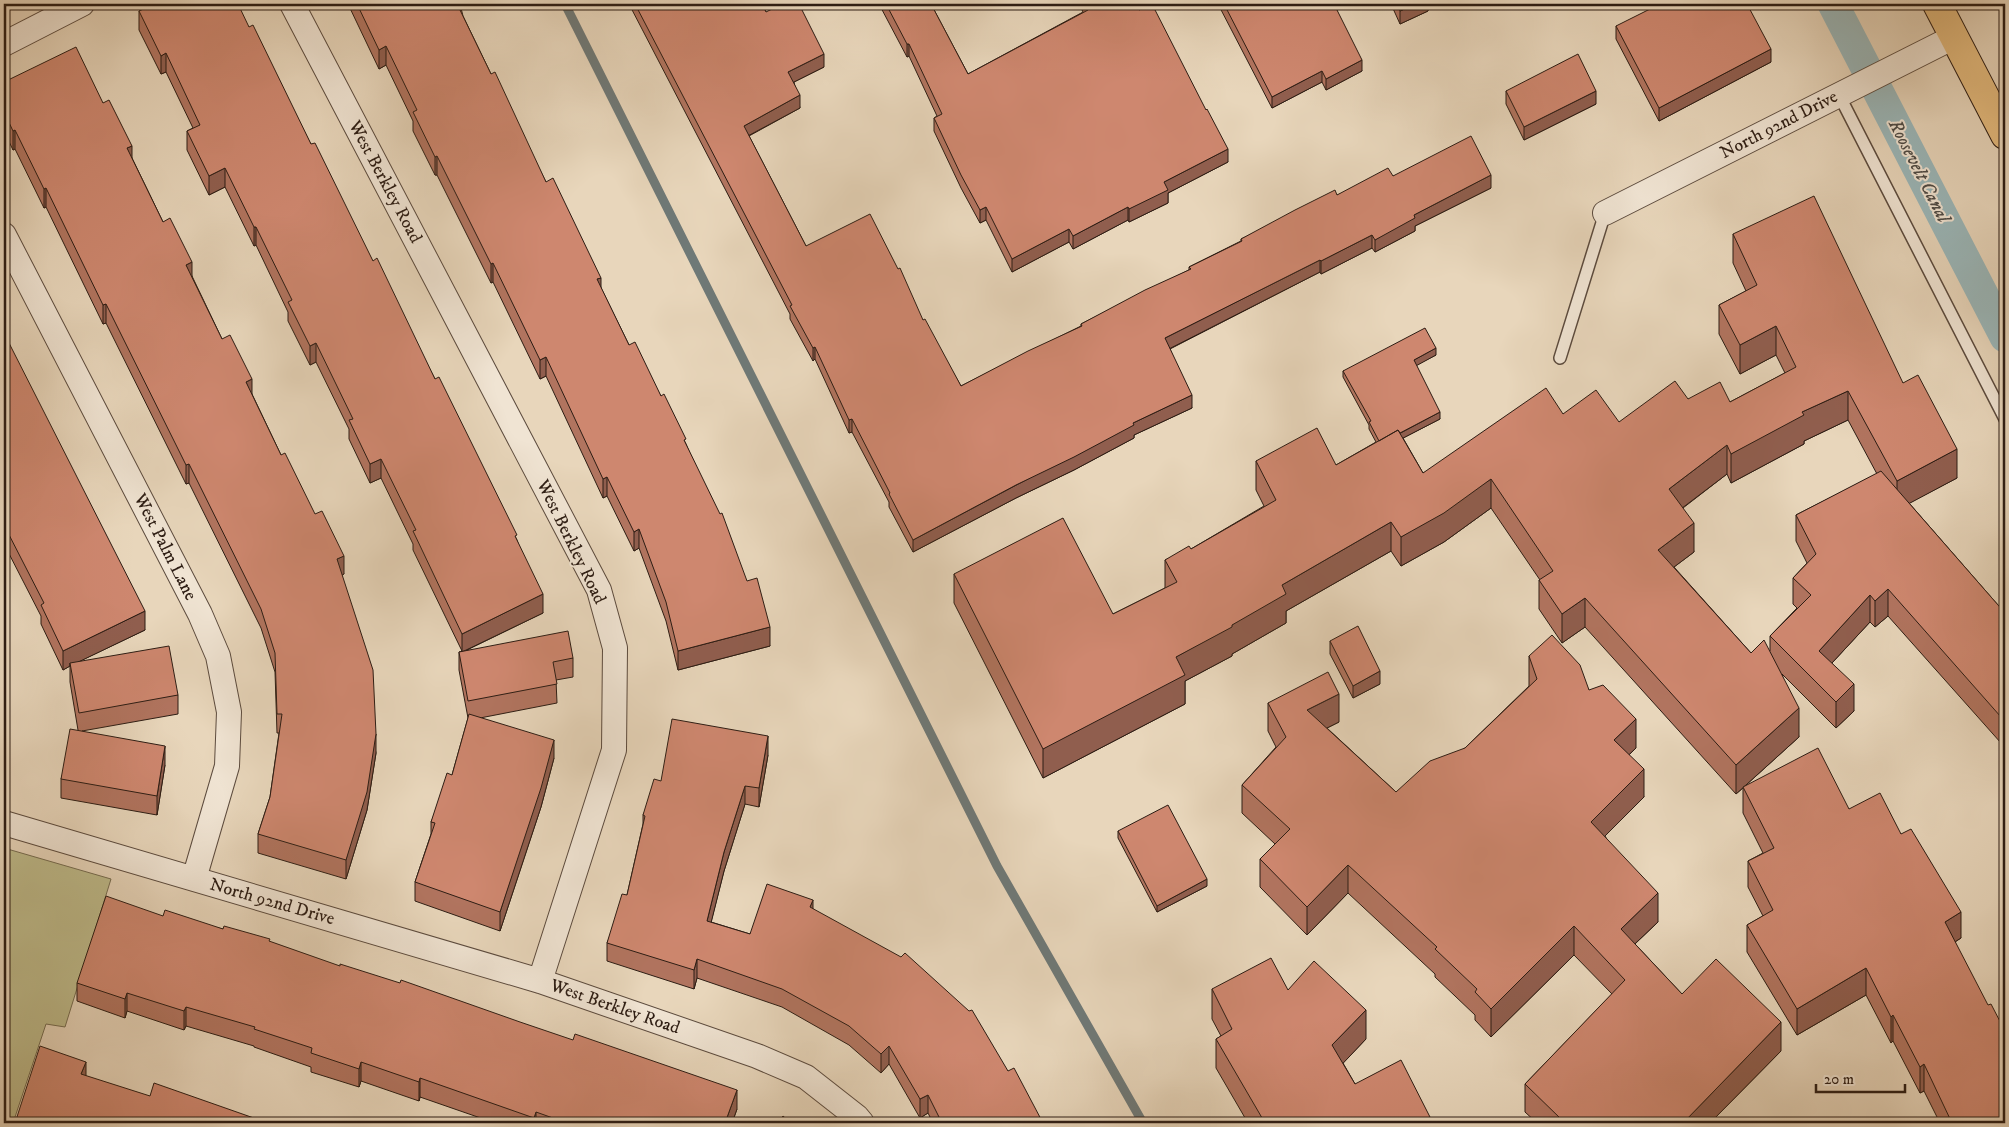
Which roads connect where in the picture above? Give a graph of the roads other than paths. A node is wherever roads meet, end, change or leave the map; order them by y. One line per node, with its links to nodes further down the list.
1 (82, 4): 5 (street)
2 (292, 4): 14 (street, West Berkley Road)
3 (1937, 4): 4 (main road)
4 (1954, 37): 6 (street, North 92nd Drive); 7 (main road)
5 (4, 44)
6 (1843, 92): 8 (street, North 92nd Drive); 11 (lane)
7 (2005, 135)
8 (1605, 212): 10 (lane)
9 (4, 235): 13 (street, West Palm Lane)
10 (1560, 358)
11 (2005, 419)
12 (4, 823): 13 (street, North 92nd Drive)
13 (194, 879): 14 (street, North 92nd Drive)
14 (540, 981): 15 (street, West Berkley Road)
15 (862, 1123)

